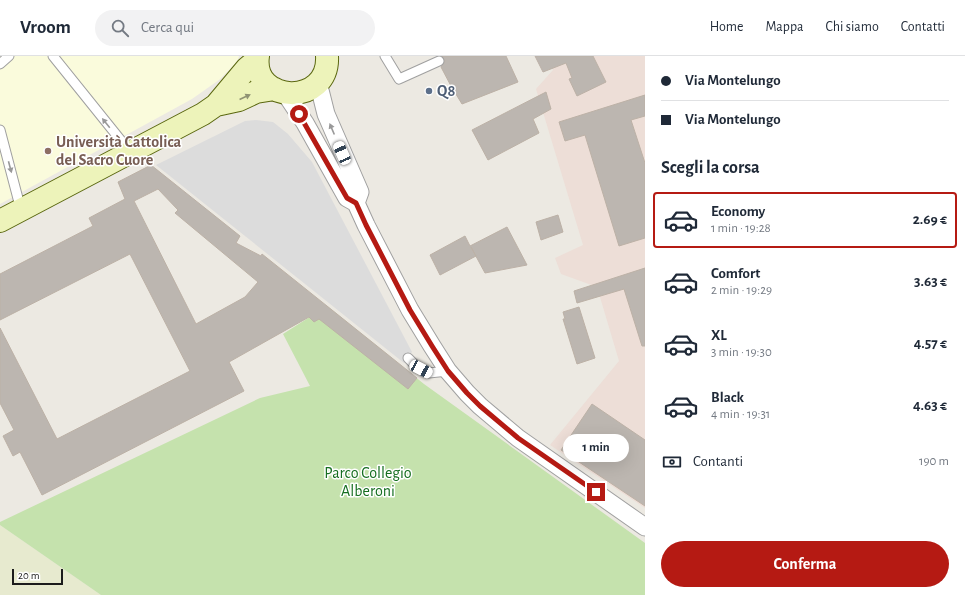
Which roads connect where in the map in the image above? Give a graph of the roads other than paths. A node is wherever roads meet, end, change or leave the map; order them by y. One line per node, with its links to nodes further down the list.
1 (9, 56): 7 (lane)
2 (53, 56): 12 (lane, one-way to 2)
3 (385, 56): 6 (lane)
4 (257, 58): 9 (main road); 10 (main road)
5 (330, 58): 8 (main road)
6 (439, 61)
7 (0, 64)
8 (318, 82): 9 (main road); 13 (street, one-way to 8)
9 (280, 91): 10 (main road, one-way to 9); 13 (street)
10 (216, 105): 12 (main road)
11 (0, 130): 14 (lane, one-way to 14)
12 (131, 153): 14 (main road)
13 (356, 203): 17 (street)
14 (21, 210): 15 (main road)
15 (0, 221)
16 (408, 358): 17 (lane)
17 (448, 371): 18 (street)
18 (645, 527)

